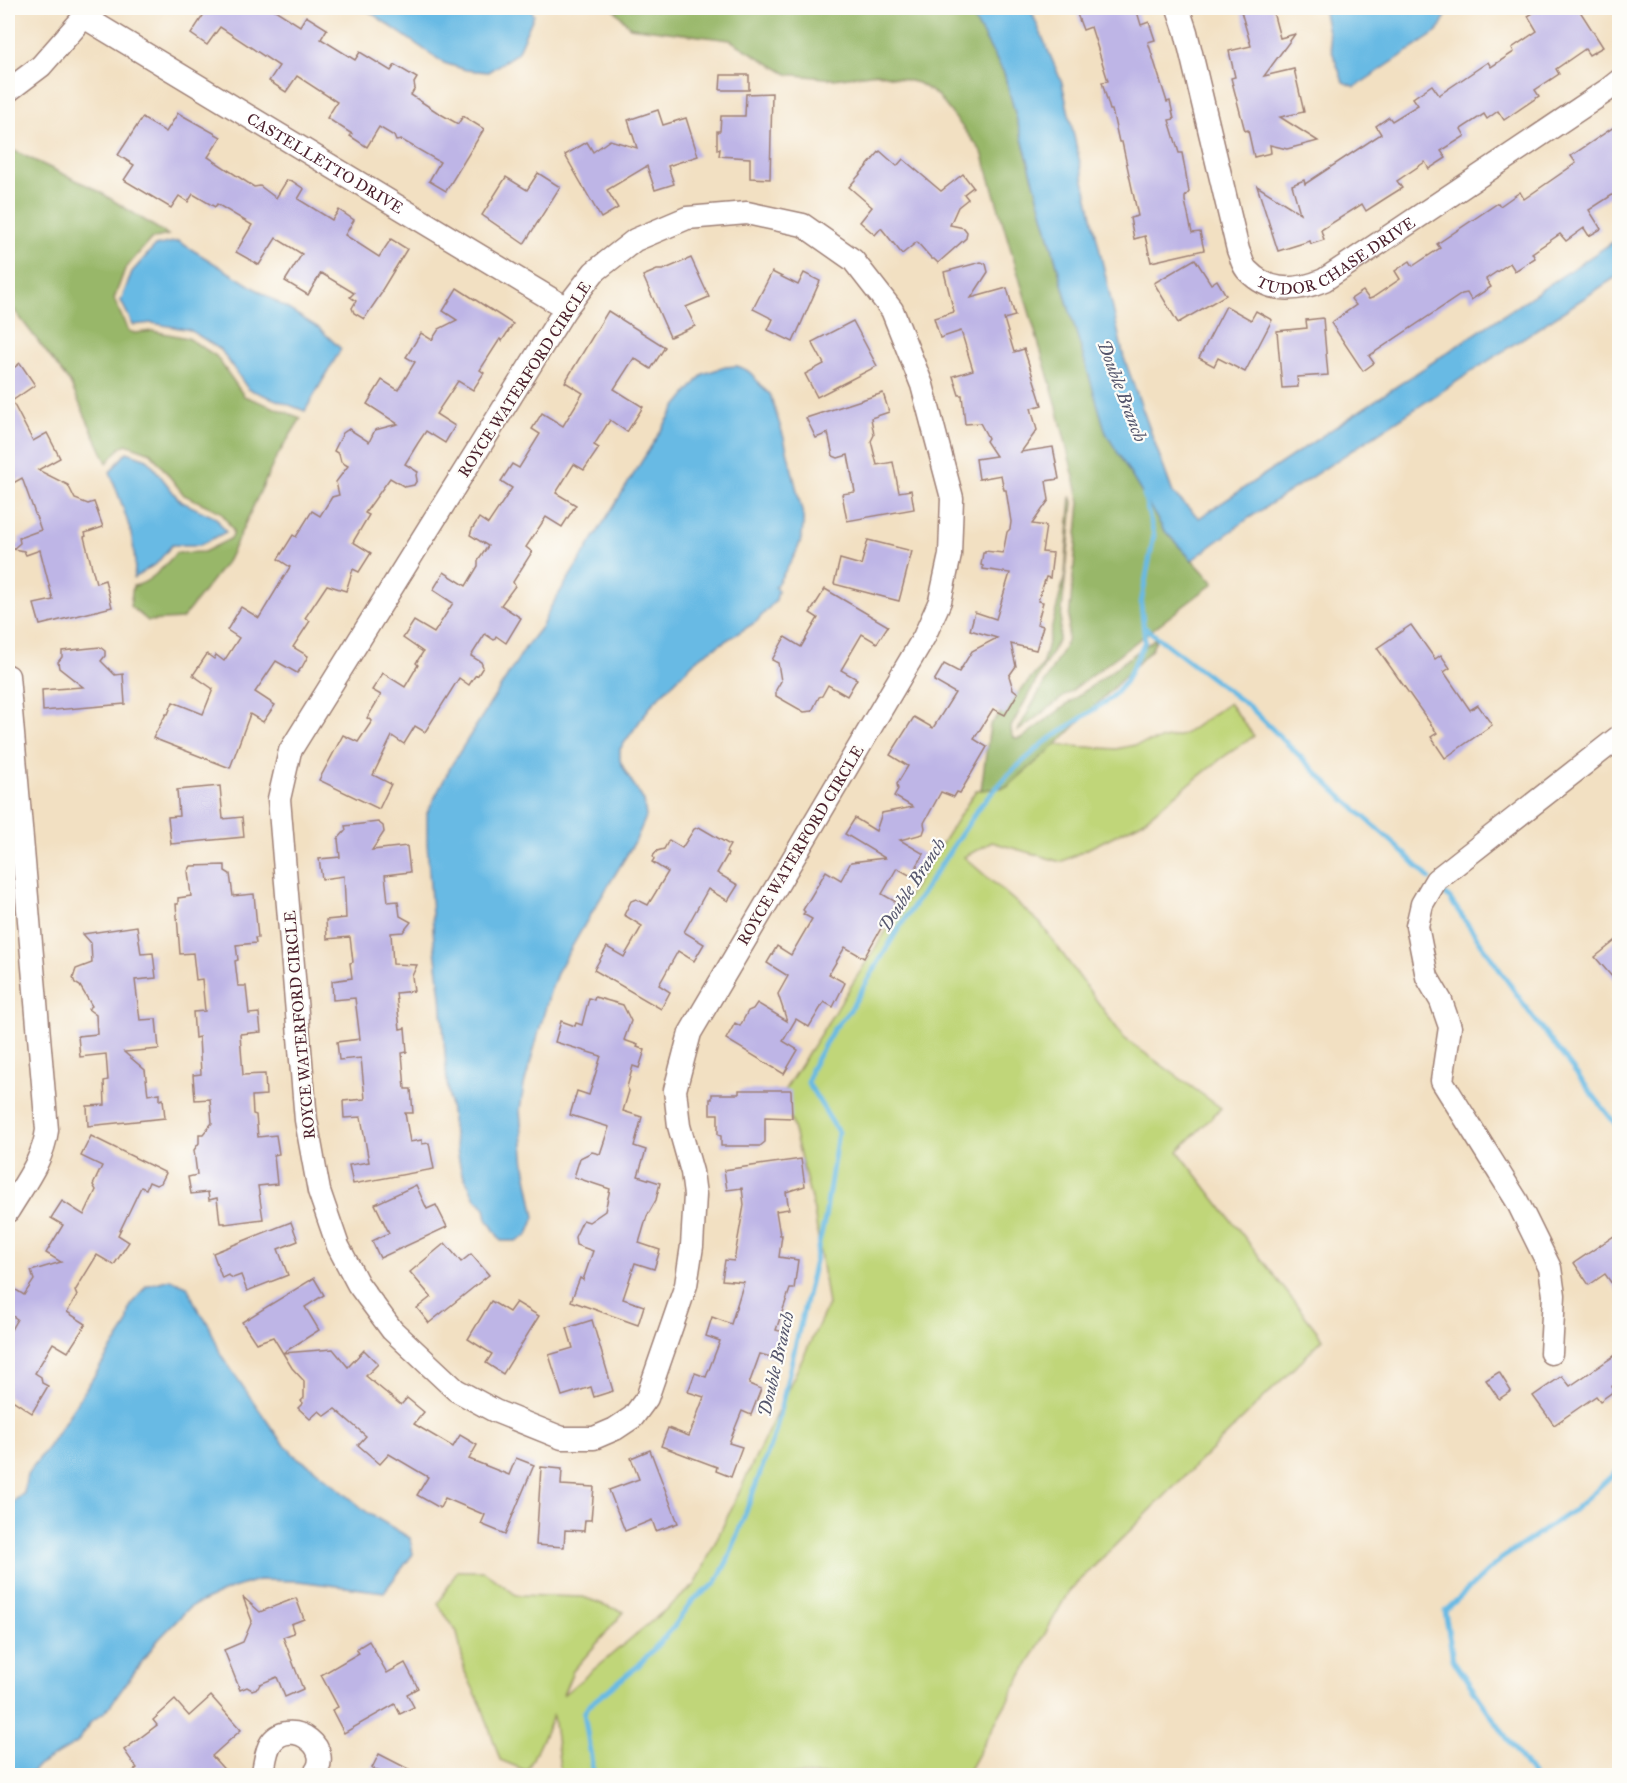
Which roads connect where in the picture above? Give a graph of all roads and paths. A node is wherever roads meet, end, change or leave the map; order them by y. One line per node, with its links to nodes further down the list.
1 (1178, 8): 3 (street, TUDOR CHASE DRIVE)
2 (85, 12): 4 (street); 5 (street, CASTELLETTO DRIVE)
3 (1620, 80)
4 (8, 91)
5 (566, 308): 5 (street, ROYCE WATERFORD CIRCLE)
6 (8, 676): 8 (street)
7 (1620, 736): 9 (street)
8 (8, 1211)
9 (1551, 1353)
10 (262, 1776): 11 (street)
11 (312, 1776)

